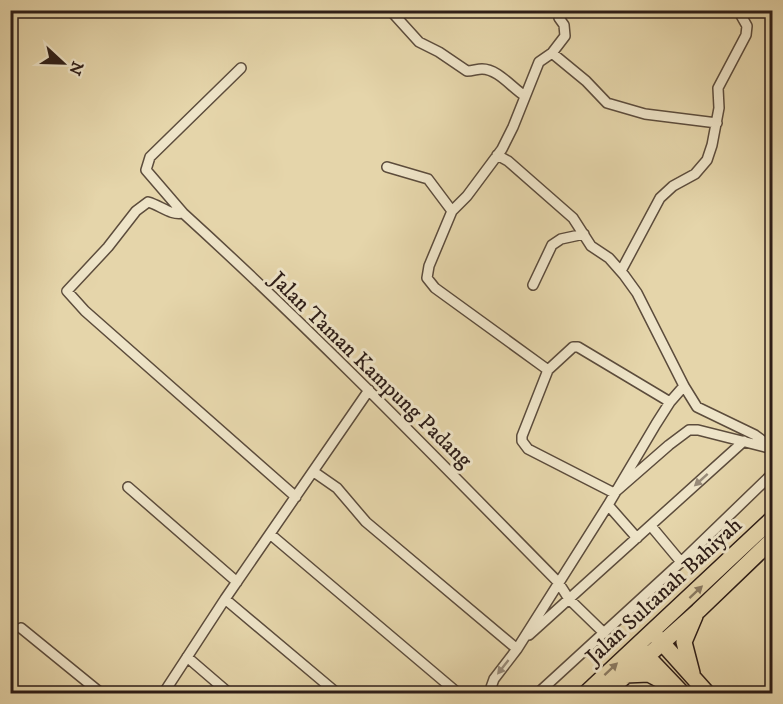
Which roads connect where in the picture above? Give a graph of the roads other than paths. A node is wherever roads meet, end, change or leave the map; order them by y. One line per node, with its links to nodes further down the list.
1 (390, 10): 6 (street)
2 (561, 10): 4 (street)
3 (738, 10): 7 (street)
4 (552, 53): 6 (street); 7 (street)
5 (241, 68): 11 (street)
6 (525, 96): 8 (street)
7 (717, 123): 13 (street)
8 (497, 155): 10 (street); 12 (street)
9 (387, 167): 10 (street)
10 (452, 211): 15 (street)
11 (183, 213): 17 (street, Jalan Taman Kampung Padang); 25 (street, Jalan Taman Kampung Padang)
12 (584, 234): 13 (street); 14 (street)
13 (621, 271): 16 (street)
14 (533, 285)
15 (548, 370): 18 (street); 24 (street)
16 (684, 386): 18 (street); 20 (street)
17 (369, 390): 21 (street); 34 (street, Jalan Taman Kampung Padang)
18 (670, 402): 24 (street)
19 (744, 441): 20 (street); 24 (street); 28 (street, one-way to 28)
20 (769, 448)
21 (314, 472): 25 (street); 41 (street)
22 (772, 474): 32 (street)
23 (128, 487): 33 (street)
24 (614, 493): 26 (street)
25 (296, 497): 29 (street)
26 (608, 505): 30 (street); 34 (street)
27 (772, 519): 40 (main road, Jalan Sultanah Bahiyah, one-way to 27)
28 (651, 526): 30 (street); 32 (street)
29 (270, 534): 33 (street); 50 (street)
30 (637, 538): 36 (street)
31 (772, 540): 37 (main road, Jalan Sultanah Bahiyah)
32 (681, 562): 39 (street)
33 (237, 582): 35 (street)
34 (558, 582): 36 (street, Jalan Taman Kampung Padang); 41 (street)
35 (225, 599): 43 (street); 49 (street)
36 (569, 599): 39 (street, Jalan Taman Kampung Padang); 41 (street)
37 (698, 611): 40 (main road, Jalan Sultanah Bahiyah); 45 (main road)
38 (21, 628): 46 (street)
39 (604, 633): 52 (street)
40 (657, 637): 42 (main road, Jalan Sultanah Bahiyah); 45 (main road)
41 (519, 646): 51 (street, one-way to 51)
42 (642, 650): 44 (main road, Jalan Sultanah Bahiyah); 53 (main road, Jalan Sultanah Bahiyah, one-way to 42); 55 (main road)
43 (187, 657): 47 (street); 48 (street)
44 (625, 675): 54 (main road, Jalan Sultanah Bahiyah); 55 (main road)
45 (696, 681): 56 (main road)
46 (102, 693)
47 (163, 693)
48 (230, 693)
49 (338, 693)
50 (459, 693)
51 (489, 693)
52 (537, 693)
53 (585, 693)
54 (604, 693)
55 (683, 693)
56 (708, 693)

